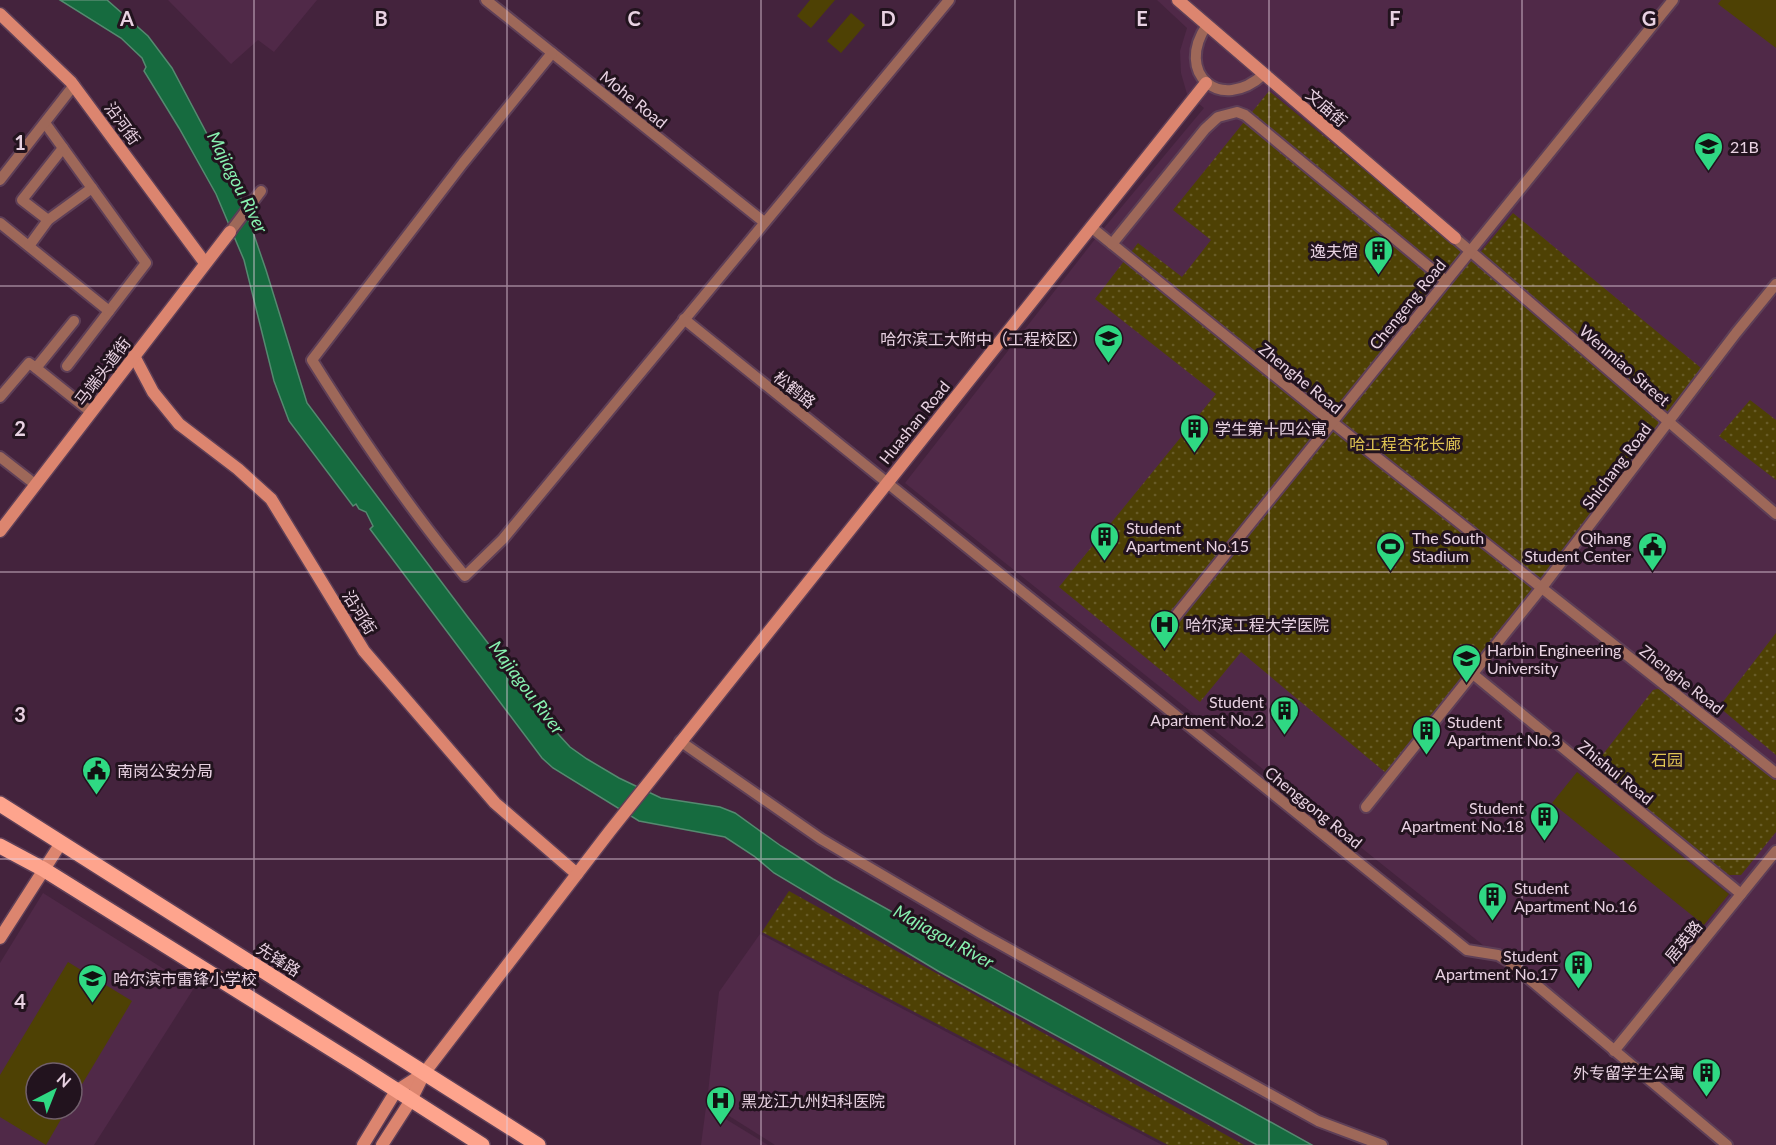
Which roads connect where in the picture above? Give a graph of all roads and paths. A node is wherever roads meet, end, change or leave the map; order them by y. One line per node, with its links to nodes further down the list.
1 (486, 0): 7 (street, Mohe Road)
2 (949, 0): 17 (street)
3 (1178, 0): 6 (main road, 文庙街)
4 (1673, 0): 24 (street, Chengeng Road)
5 (0, 14): 10 (main road, 沿河街)
6 (1208, 26): 8 (main road, 文庙街); 9 (street)
7 (552, 53): 17 (street, Mohe Road); 29 (street)
8 (1264, 74): 9 (street); 21 (main road, 文庙街)
9 (1206, 83): 19 (main road, Huashan Road)
10 (74, 85): 11 (street); 25 (main road, 沿河街)
11 (45, 123): 12 (street); 13 (street)
12 (63, 148): 14 (street); 16 (street)
13 (0, 180)
14 (92, 188): 16 (street); 28 (street)
15 (261, 191): 20 (street)
16 (48, 220): 23 (street)
17 (764, 222): 29 (street)
18 (0, 223): 23 (street)
19 (1091, 227): 22 (street, Zhenghe Road); 40 (main road, Huashan Road)
20 (230, 232): 25 (main road, 马端头道街)
21 (1455, 238): 24 (street, Wenmiao Street)
22 (1112, 244): 26 (street); 37 (street, Zhenghe Road)
23 (29, 246): 28 (street)
24 (1470, 251): 26 (street, Chengeng Road); 38 (street, Wenmiao Street)
25 (206, 263): 31 (main road, 马端头道街)
26 (1446, 281): 37 (street, Chengeng Road)
27 (1776, 284): 38 (street, Shichang Road)
28 (109, 311): 32 (street)
29 (684, 319): 40 (street, 松鹤路)
30 (74, 321): 33 (street)
31 (134, 356): 36 (main road, 马端头道街); 56 (main road, 沿河街)
32 (67, 366)
33 (36, 368): 34 (street); 36 (street)
34 (4, 384): 35 (street)
35 (0, 398)
36 (91, 412): 41 (main road, 马端头道街)
37 (1332, 422): 44 (street, Zhenghe Road); 45 (street, Chengeng Road)
38 (1668, 422): 42 (street, Wenmiao Street); 44 (street, Shichang Road)
39 (0, 457): 41 (street)
40 (887, 483): 47 (main road, Huashan Road); 59 (street, Chenggong Road)
41 (36, 485): 43 (main road, 马端头道街)
42 (1776, 514)
43 (0, 531)
44 (1542, 587): 46 (street, Shichang Road); 48 (street, Zhenghe Road)
45 (1166, 628)
46 (1473, 674): 50 (street, Shichang Road); 57 (street, Zhishui Road)
47 (680, 741): 56 (main road, Huashan Road); 67 (street)
48 (1776, 773)
49 (0, 804): 52 (main road, 先锋路)
50 (1366, 807)
51 (0, 839): 55 (main road)
52 (61, 843): 55 (main road); 60 (main road, 先锋路)
53 (0, 846): 55 (main road)
54 (1776, 851): 57 (street, 居英路)
55 (43, 870): 58 (main road); 61 (main road)
56 (577, 874): 60 (main road, Huashan Road)
57 (1741, 894): 59 (street, 居英路)
58 (0, 938)
59 (1614, 1051): 68 (street, Chenggong Road)
60 (425, 1072): 61 (main road); 62 (main road); 66 (main road, 先锋路)
61 (396, 1091): 62 (main road); 63 (main road)
62 (411, 1100): 64 (main road); 65 (main road)
63 (363, 1145)
64 (382, 1145)
65 (482, 1145)
66 (538, 1145)
67 (1382, 1145)
68 (1726, 1145)

